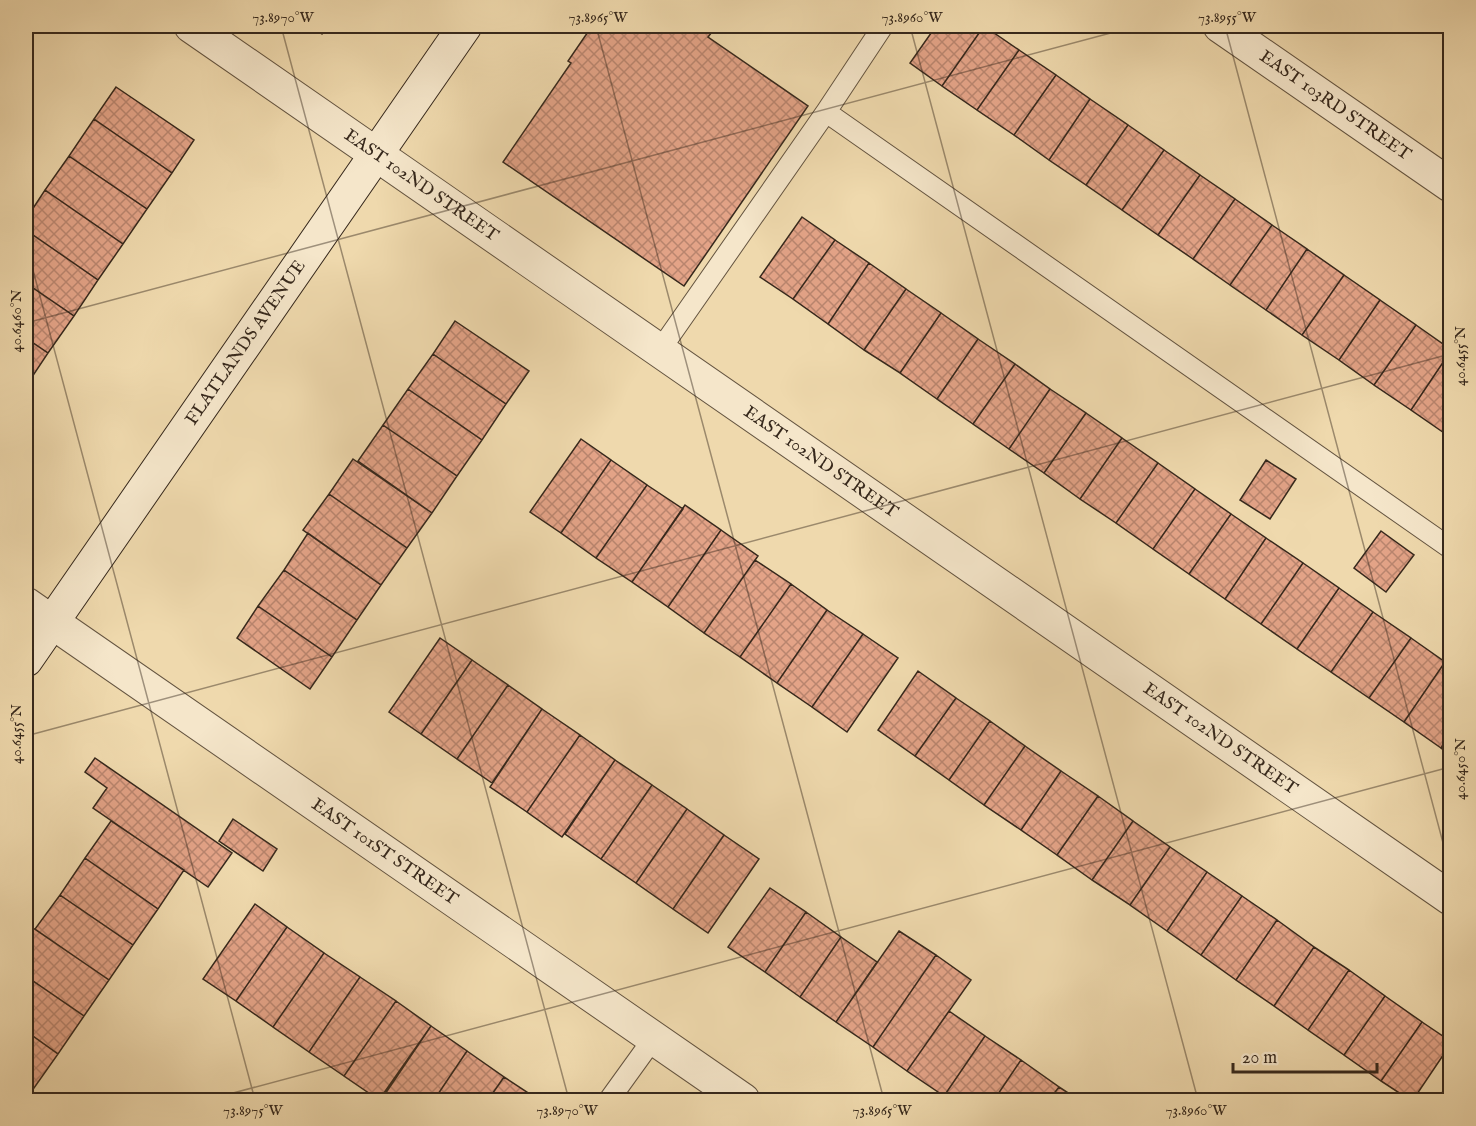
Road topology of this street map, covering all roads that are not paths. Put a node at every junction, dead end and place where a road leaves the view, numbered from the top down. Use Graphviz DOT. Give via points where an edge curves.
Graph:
graph roads {
  1 [pos="191,26"];
  2 [pos="465,26"];
  3 [pos="883,26"];
  4 [pos="1220,26"];
  5 [pos="826,111"];
  6 [pos="376,154"];
  7 [pos="1450,185"];
  8 [pos="660,350"];
  9 [pos="1450,548"];
  10 [pos="26,604"];
  11 [pos="52,622"];
  12 [pos="26,660"];
  13 [pos="1450,898"];
  14 [pos="653,1039"];
  15 [pos="609,1101"];
  16 [pos="743,1101"];
  1 -- 6 [label="street, EAST 102ND STREET"];
  2 -- 6 [label="street, FLATLANDS AVENUE"];
  3 -- 5 [label="lane"];
  4 -- 7 [label="street, EAST 103RD STREET"];
  5 -- 8 [label="lane"];
  5 -- 9 [label="lane"];
  6 -- 8 [label="street, EAST 102ND STREET"];
  6 -- 11 [label="street, FLATLANDS AVENUE"];
  8 -- 13 [label="street, EAST 102ND STREET"];
  10 -- 11 [label="street, EAST 101ST STREET"];
  11 -- 12 [label="street, FLATLANDS AVENUE"];
  11 -- 14 [label="street, EAST 101ST STREET"];
  14 -- 15 [label="lane"];
  14 -- 16 [label="street, EAST 101ST STREET"];
}
